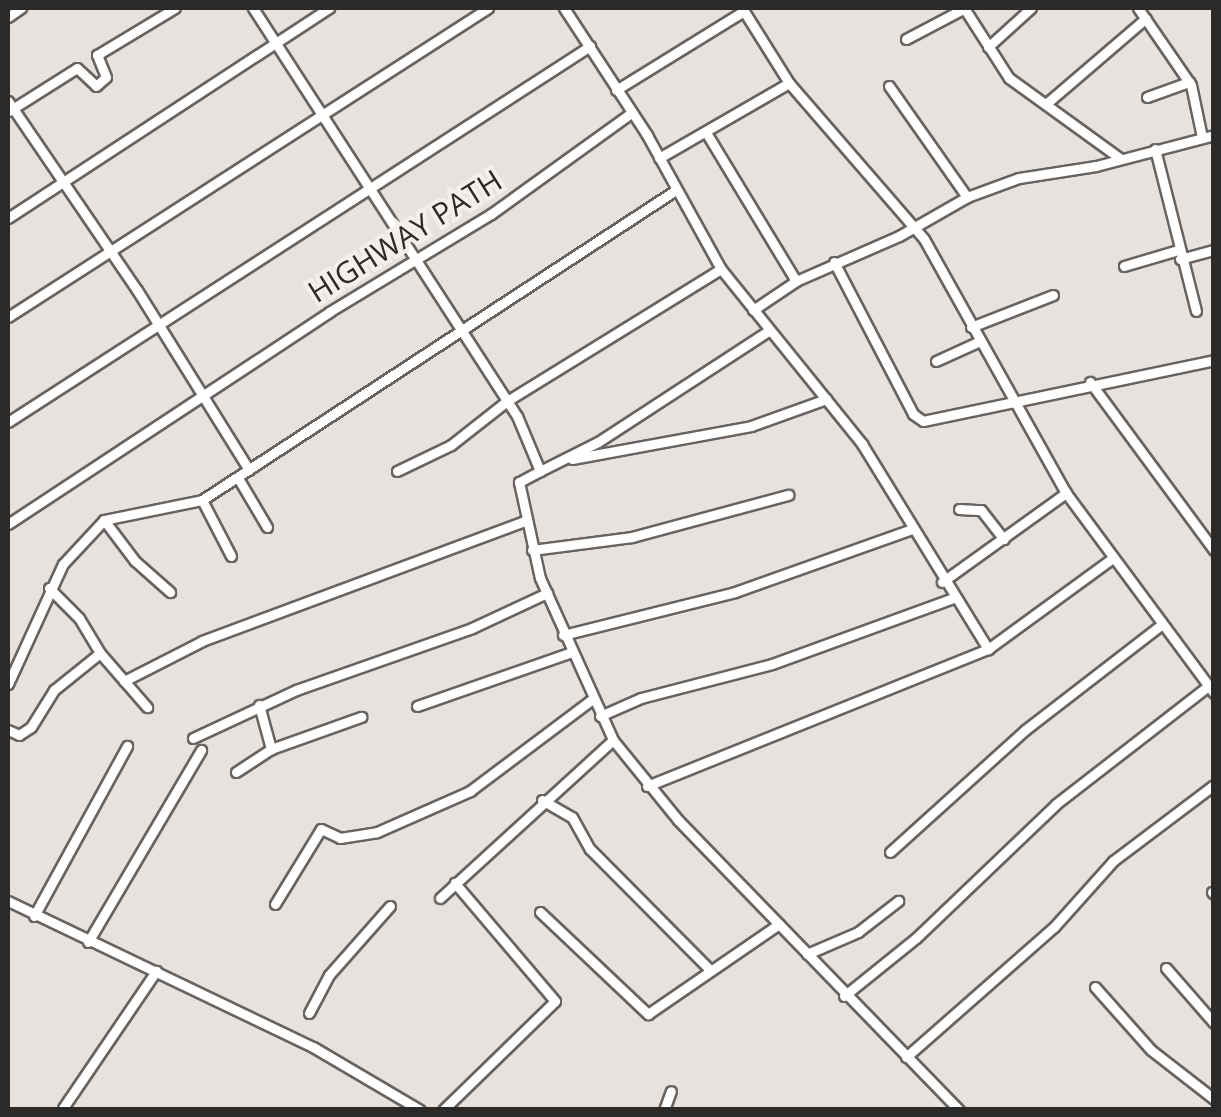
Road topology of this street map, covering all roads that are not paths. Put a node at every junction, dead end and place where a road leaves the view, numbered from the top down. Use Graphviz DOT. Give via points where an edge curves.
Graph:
graph roads {
  1 [pos="21,8"];
  2 [pos="175,8"];
  3 [pos="254,8"];
  4 [pos="330,8"];
  5 [pos="488,8"];
  6 [pos="564,8"];
  7 [pos="965,8"];
  8 [pos="1031,8"];
  9 [pos="1138,8"];
  10 [pos="743,9"];
  11 [pos="8,17"];
  12 [pos="1146,18"];
  13 [pos="906,39"];
  14 [pos="276,44"];
  15 [pos="590,46"];
  16 [pos="988,46"];
  17 [pos="97,56"];
  18 [pos="77,68"];
  19 [pos="1189,82"];
  20 [pos="790,83"];
  21 [pos="889,86"];
  22 [pos="616,90"];
  23 [pos="1147,96"];
  24 [pos="1048,103"];
  25 [pos="9,107"];
  26 [pos="631,113"];
  27 [pos="327,115"];
  28 [pos="707,134"];
  29 [pos="1214,134"];
  30 [pos="1202,137"];
  31 [pos="1155,149"];
  32 [pos="659,158"];
  33 [pos="1122,160"];
  34 [pos="58,180"];
  35 [pos="372,184"];
  36 [pos="676,190"];
  37 [pos="966,197"];
  38 [pos="8,218"];
  39 [pos="912,227"];
  40 [pos="1214,250"];
  41 [pos="110,251"];
  42 [pos="1178,255"];
  43 [pos="417,258"];
  44 [pos="834,262"];
  45 [pos="1124,266"];
  46 [pos="722,269"];
  47 [pos="796,281"];
  48 [pos="1054,295"];
  49 [pos="753,310"];
  50 [pos="1196,311"];
  51 [pos="8,317"];
  52 [pos="159,324"];
  53 [pos="970,327"];
  54 [pos="462,329"];
  55 [pos="768,330"];
  56 [pos="980,341"];
  57 [pos="1214,360"];
  58 [pos="936,361"];
  59 [pos="1090,382"];
  60 [pos="202,396"];
  61 [pos="826,399"];
  62 [pos="1012,400"];
  63 [pos="507,401"];
  64 [pos="8,422"];
  65 [pos="569,460"];
  66 [pos="249,470"];
  67 [pos="398,471"];
  68 [pos="540,471"];
  69 [pos="238,478"];
  70 [pos="1066,493"];
  71 [pos="788,495"];
  72 [pos="202,500"];
  73 [pos="960,510"];
  74 [pos="104,520"];
  75 [pos="524,521"];
  76 [pos="8,524"];
  77 [pos="267,527"];
  78 [pos="910,530"];
  79 [pos="1004,538"];
  80 [pos="532,550"];
  81 [pos="1214,550"];
  82 [pos="231,556"];
  83 [pos="1110,560"];
  84 [pos="942,582"];
  85 [pos="50,588"];
  86 [pos="170,592"];
  87 [pos="547,593"];
  88 [pos="953,598"];
  89 [pos="1162,624"];
  90 [pos="563,635"];
  91 [pos="988,649"];
  92 [pos="100,652"];
  93 [pos="570,653"];
  94 [pos="124,681"];
  95 [pos="8,684"];
  96 [pos="1211,689"];
  97 [pos="591,700"];
  98 [pos="259,706"];
  99 [pos="417,706"];
  100 [pos="148,707"];
  101 [pos="600,716"];
  102 [pos="362,717"];
  103 [pos="8,730"];
  104 [pos="193,738"];
  105 [pos="613,740"];
  106 [pos="127,746"];
  107 [pos="271,749"];
  108 [pos="200,750"];
  109 [pos="236,772"];
  110 [pos="1214,785"];
  111 [pos="647,786"];
  112 [pos="542,800"];
  113 [pos="890,852"];
  114 [pos="454,883"];
  115 [pos="440,898"];
  116 [pos="8,901"];
  117 [pos="898,901"];
  118 [pos="275,904"];
  119 [pos="390,906"];
  120 [pos="540,912"];
  121 [pos="34,916"];
  122 [pos="779,924"];
  123 [pos="88,942"];
  124 [pos="807,954"];
  125 [pos="1166,968"];
  126 [pos="710,970"];
  127 [pos="156,971"];
  128 [pos="1094,987"];
  129 [pos="844,996"];
  130 [pos="309,1013"];
  131 [pos="1214,1023"];
  132 [pos="906,1057"];
  133 [pos="671,1091"];
  134 [pos="1214,1100"];
  135 [pos="952,1107"];
  136 [pos="63,1108"];
  137 [pos="420,1110"];
  138 [pos="442,1110"];
  139 [pos="664,1110"];
  1 -- 11 [label="street"];
  2 -- 17 [label="street"];
  3 -- 14 [label="street"];
  4 -- 14 [label="street"];
  5 -- 27 [label="street"];
  6 -- 15 [label="street"];
  7 -- 13 [label="street"];
  7 -- 16 [label="street"];
  8 -- 16 [label="street"];
  9 -- 12 [label="street"];
  10 -- 20 [label="street"];
  10 -- 22 [label="street"];
  12 -- 19 [label="street"];
  12 -- 24 [label="street"];
  14 -- 27 [label="street"];
  14 -- 34 [label="street" via="112,153"];
  15 -- 22 [label="street"];
  15 -- 35 [label="street, HIGHWAY PATH"];
  16 -- 24 [label="street" via="1009,78"];
  17 -- 18 [label="street"];
  17 -- 18 [label="street" via="106,77 96,86"];
  18 -- 25 [label="street"];
  19 -- 23 [label="street"];
  19 -- 30 [label="street"];
  20 -- 28 [label="street"];
  20 -- 39 [label="street"];
  21 -- 37 [label="street"];
  22 -- 26 [label="street"];
  24 -- 33 [label="street"];
  25 -- 34 [label="street" via="46,152"];
  26 -- 32 [label="street"];
  26 -- 43 [label="street, HIGHWAY PATH" via="567,163"];
  27 -- 35 [label="street"];
  27 -- 41 [label="street"];
  28 -- 32 [label="street"];
  28 -- 47 [label="street"];
  29 -- 30 [label="street"];
  30 -- 31 [label="street"];
  31 -- 33 [label="street"];
  31 -- 42 [label="street"];
  32 -- 36 [label="street"];
  33 -- 37 [label="street" via="1019,178"];
  34 -- 38 [label="street"];
  34 -- 41 [label="street"];
  35 -- 43 [label="street"];
  35 -- 52 [label="street, HIGHWAY PATH"];
  36 -- 46 [label="street"];
  36 -- 54 [label="street"];
  37 -- 39 [label="street"];
  39 -- 44 [label="street"];
  39 -- 53 [label="street"];
  40 -- 42 [label="street"];
  41 -- 51 [label="street"];
  41 -- 52 [label="street"];
  42 -- 45 [label="street"];
  42 -- 50 [label="street"];
  43 -- 54 [label="street"];
  43 -- 60 [label="street, HIGHWAY PATH"];
  44 -- 47 [label="street"];
  44 -- 62 [label="street" via="917,420"];
  46 -- 49 [label="street"];
  46 -- 63 [label="street"];
  47 -- 49 [label="street"];
  48 -- 53 [label="street"];
  49 -- 55 [label="street"];
  52 -- 60 [label="street"];
  52 -- 64 [label="street, HIGHWAY PATH"];
  53 -- 56 [label="street"];
  54 -- 63 [label="street"];
  54 -- 66 [label="street"];
  55 -- 61 [label="street"];
  55 -- 65 [label="street"];
  56 -- 58 [label="street"];
  56 -- 62 [label="street"];
  57 -- 59 [label="street"];
  59 -- 62 [label="street"];
  59 -- 81 [label="street"];
  60 -- 66 [label="street"];
  60 -- 76 [label="street, HIGHWAY PATH"];
  61 -- 65 [label="street" via="751,426"];
  61 -- 78 [label="street" via="862,444"];
  62 -- 70 [label="street"];
  63 -- 67 [label="street" via="451,445"];
  63 -- 68 [label="street"];
  65 -- 68 [label="street"];
  66 -- 69 [label="street"];
  68 -- 75 [label="street" via="520,482"];
  69 -- 72 [label="street"];
  69 -- 77 [label="street"];
  70 -- 79 [label="street"];
  70 -- 83 [label="street"];
  71 -- 80 [label="street" via="632,537"];
  72 -- 74 [label="street"];
  72 -- 82 [label="street"];
  73 -- 79 [label="street" via="976,507"];
  74 -- 85 [label="street" via="75,547"];
  74 -- 86 [label="street"];
  75 -- 80 [label="street"];
  75 -- 94 [label="street" via="202,642"];
  78 -- 84 [label="street"];
  78 -- 90 [label="street" via="735,592"];
  79 -- 84 [label="street"];
  80 -- 87 [label="street"];
  83 -- 89 [label="street"];
  83 -- 91 [label="street"];
  84 -- 88 [label="street"];
  85 -- 92 [label="street"];
  85 -- 95 [label="street"];
  87 -- 90 [label="street"];
  87 -- 98 [label="street" via="472,628"];
  88 -- 91 [label="street"];
  88 -- 101 [label="street" via="772,664 641,698"];
  89 -- 96 [label="street"];
  89 -- 113 [label="street" via="1025,730"];
  90 -- 93 [label="street"];
  91 -- 111 [label="street"];
  92 -- 94 [label="street"];
  92 -- 103 [label="street" via="54,690 31,727 19,735"];
  93 -- 97 [label="street"];
  93 -- 99 [label="street"];
  94 -- 100 [label="street"];
  96 -- 129 [label="street" via="1056,804 916,938"];
  97 -- 101 [label="street"];
  97 -- 118 [label="street" via="470,792 377,832 340,838 322,829"];
  98 -- 104 [label="street"];
  98 -- 107 [label="street"];
  101 -- 105 [label="street"];
  102 -- 107 [label="street"];
  105 -- 111 [label="street"];
  105 -- 112 [label="street"];
  106 -- 121 [label="street"];
  107 -- 109 [label="street"];
  108 -- 123 [label="street"];
  110 -- 132 [label="street" via="1114,860 1054,927"];
  111 -- 122 [label="street"];
  112 -- 114 [label="street"];
  112 -- 126 [label="street" via="572,818 590,849"];
  114 -- 115 [label="street"];
  114 -- 138 [label="street" via="556,1001"];
  116 -- 121 [label="street"];
  117 -- 124 [label="street" via="858,932"];
  119 -- 130 [label="street" via="329,975"];
  120 -- 126 [label="street" via="648,1014"];
  121 -- 123 [label="street"];
  122 -- 124 [label="street"];
  122 -- 126 [label="street"];
  123 -- 127 [label="street"];
  124 -- 129 [label="street"];
  125 -- 131 [label="street"];
  127 -- 136 [label="street"];
  127 -- 137 [label="street" via="314,1047"];
  128 -- 134 [label="street" via="1162,1060"];
  129 -- 132 [label="street"];
  132 -- 135 [label="street"];
  133 -- 139 [label="street"];
}
